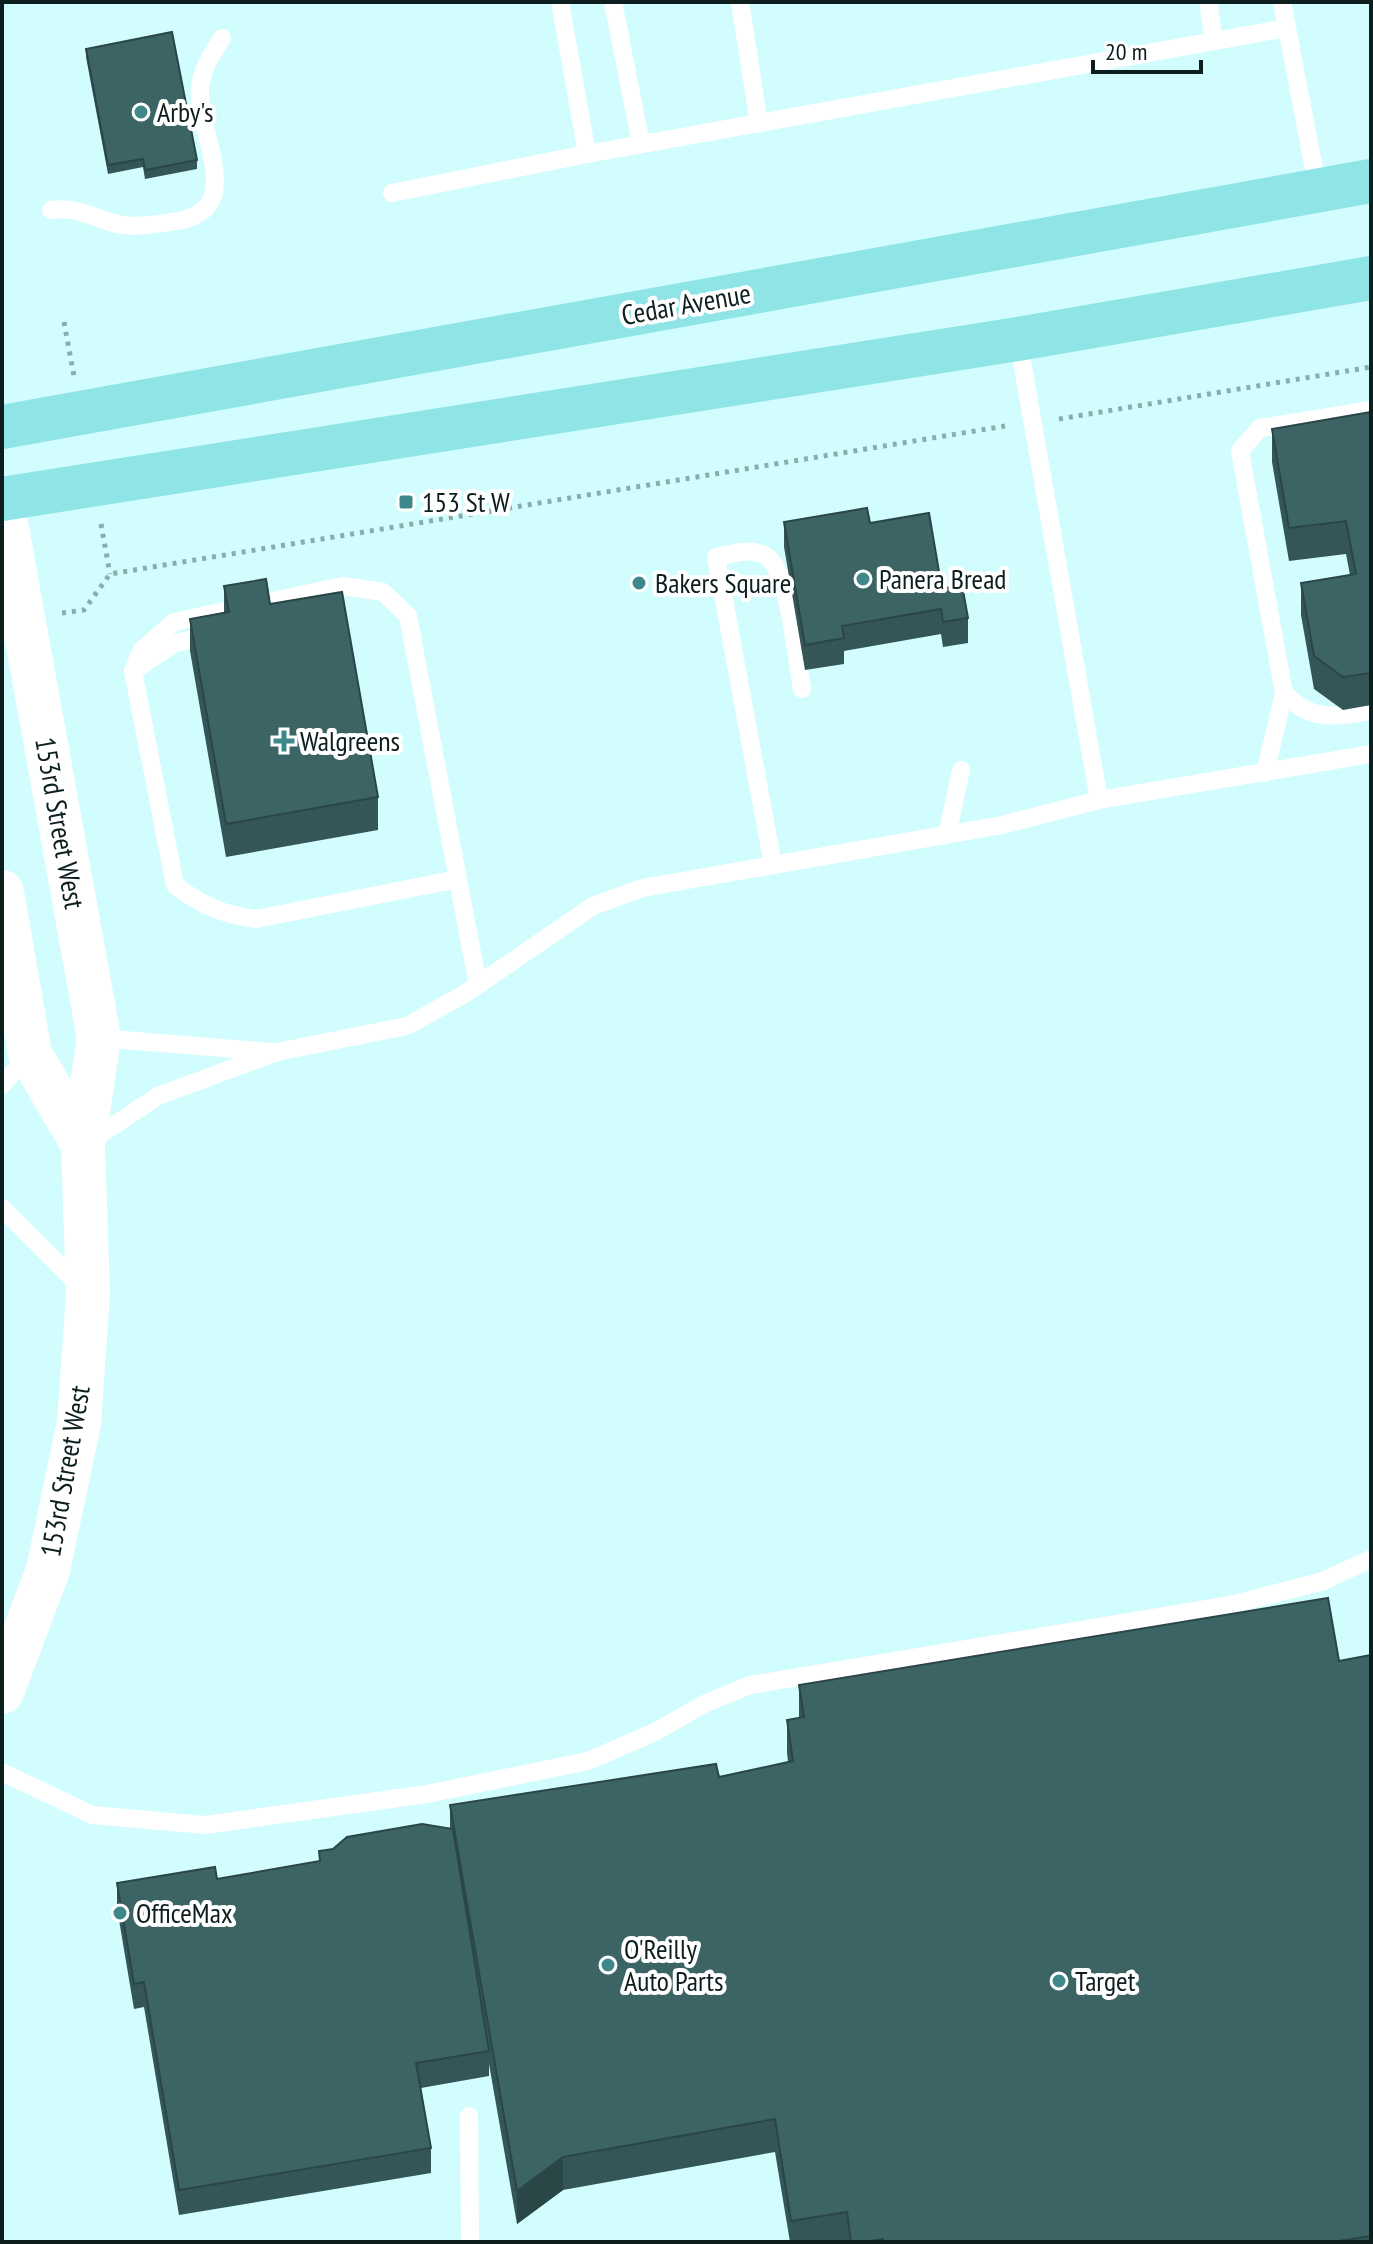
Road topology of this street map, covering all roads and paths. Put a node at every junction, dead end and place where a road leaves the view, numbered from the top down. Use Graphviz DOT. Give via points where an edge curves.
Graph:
graph roads {
  1 [pos="560,2"];
  2 [pos="613,2"];
  3 [pos="740,2"];
  4 [pos="1208,2"];
  5 [pos="1282,2"];
  6 [pos="1287,28"];
  7 [pos="222,38"];
  8 [pos="1214,41"];
  9 [pos="759,124"];
  10 [pos="641,144"];
  11 [pos="587,154"];
  12 [pos="1371,181"];
  13 [pos="1318,190"];
  14 [pos="392,193"];
  15 [pos="51,210"];
  16 [pos="1371,278"];
  17 [pos="1018,339"];
  18 [pos="1371,367"];
  19 [pos="1371,410"];
  20 [pos="1030,423"];
  21 [pos="2,427"];
  22 [pos="2,500"];
  23 [pos="314,592"];
  24 [pos="303,616"];
  25 [pos="24,619"];
  26 [pos="227,632"];
  27 [pos="133,671"];
  28 [pos="802,689"];
  29 [pos="1284,693"];
  30 [pos="1371,711"];
  31 [pos="1371,754"];
  32 [pos="961,770"];
  33 [pos="1265,773"];
  34 [pos="1099,800"];
  35 [pos="947,835"];
  36 [pos="773,865"];
  37 [pos="458,879"];
  38 [pos="2,892"];
  39 [pos="478,985"];
  40 [pos="99,1038"];
  41 [pos="277,1052"];
  42 [pos="16,1070"];
  43 [pos="83,1145"];
  44 [pos="2,1208"];
  45 [pos="88,1294"];
  46 [pos="1371,1559"];
  47 [pos="2,1692"];
  48 [pos="2,1772"];
  49 [pos="469,2116"];
  50 [pos="470,2242"];
  1 -- 11 [label="lane"];
  2 -- 10 [label="lane"];
  3 -- 9 [label="lane"];
  4 -- 8 [label="lane"];
  5 -- 6 [label="lane"];
  6 -- 8 [label="lane"];
  6 -- 13 [label="lane"];
  7 -- 15 [label="lane" via="202,71 200,91 216,190 211,206 200,216 176,222 124,225 87,211"];
  8 -- 9 [label="lane"];
  9 -- 10 [label="lane"];
  10 -- 11 [label="lane"];
  11 -- 14 [label="lane"];
  12 -- 13 [label="main road, Cedar Avenue"];
  13 -- 21 [label="main road, Cedar Avenue"];
  16 -- 17 [label="main road"];
  17 -- 20 [label="lane"];
  17 -- 22 [label="main road"];
  18 -- 20 [label="path"];
  19 -- 29 [label="lane" via="1260,428 1240,451"];
  20 -- 25 [label="path" via="110,574 84,610"];
  20 -- 34 [label="lane"];
  22 -- 25 [label="street, 153rd Street West"];
  23 -- 24 [label="lane"];
  23 -- 27 [label="lane" via="174,622 141,651"];
  23 -- 37 [label="lane" via="343,586 383,592 408,616"];
  25 -- 40 [label="street, 153rd Street West"];
  26 -- 27 [label="lane" via="173,644"];
  27 -- 37 [label="lane" via="175,885 199,904 256,919"];
  28 -- 36 [label="lane" via="781,574 767,557 750,551 716,557"];
  29 -- 30 [label="lane" via="1299,710 1332,717"];
  29 -- 33 [label="lane"];
  31 -- 33 [label="lane"];
  32 -- 35 [label="lane"];
  33 -- 34 [label="lane"];
  34 -- 35 [label="lane"];
  35 -- 36 [label="lane"];
  36 -- 39 [label="lane" via="642,888 593,906"];
  37 -- 39 [label="lane"];
  38 -- 42 [label="street, 153rd Street West"];
  39 -- 41 [label="lane" via="407,1026"];
  40 -- 41 [label="lane"];
  40 -- 43 [label="street, 153rd Street West"];
  41 -- 43 [label="lane" via="158,1096"];
  42 -- 43 [label="street, 153rd Street West"];
  43 -- 45 [label="street, 153rd Street West"];
  44 -- 45 [label="lane"];
  45 -- 47 [label="street, 153rd Street West" via="79,1423 48,1570"];
  46 -- 48 [label="lane" via="1323,1581 1231,1605 750,1685 588,1761 427,1794 205,1825 92,1815"];
  49 -- 50 [label="lane"];
}
